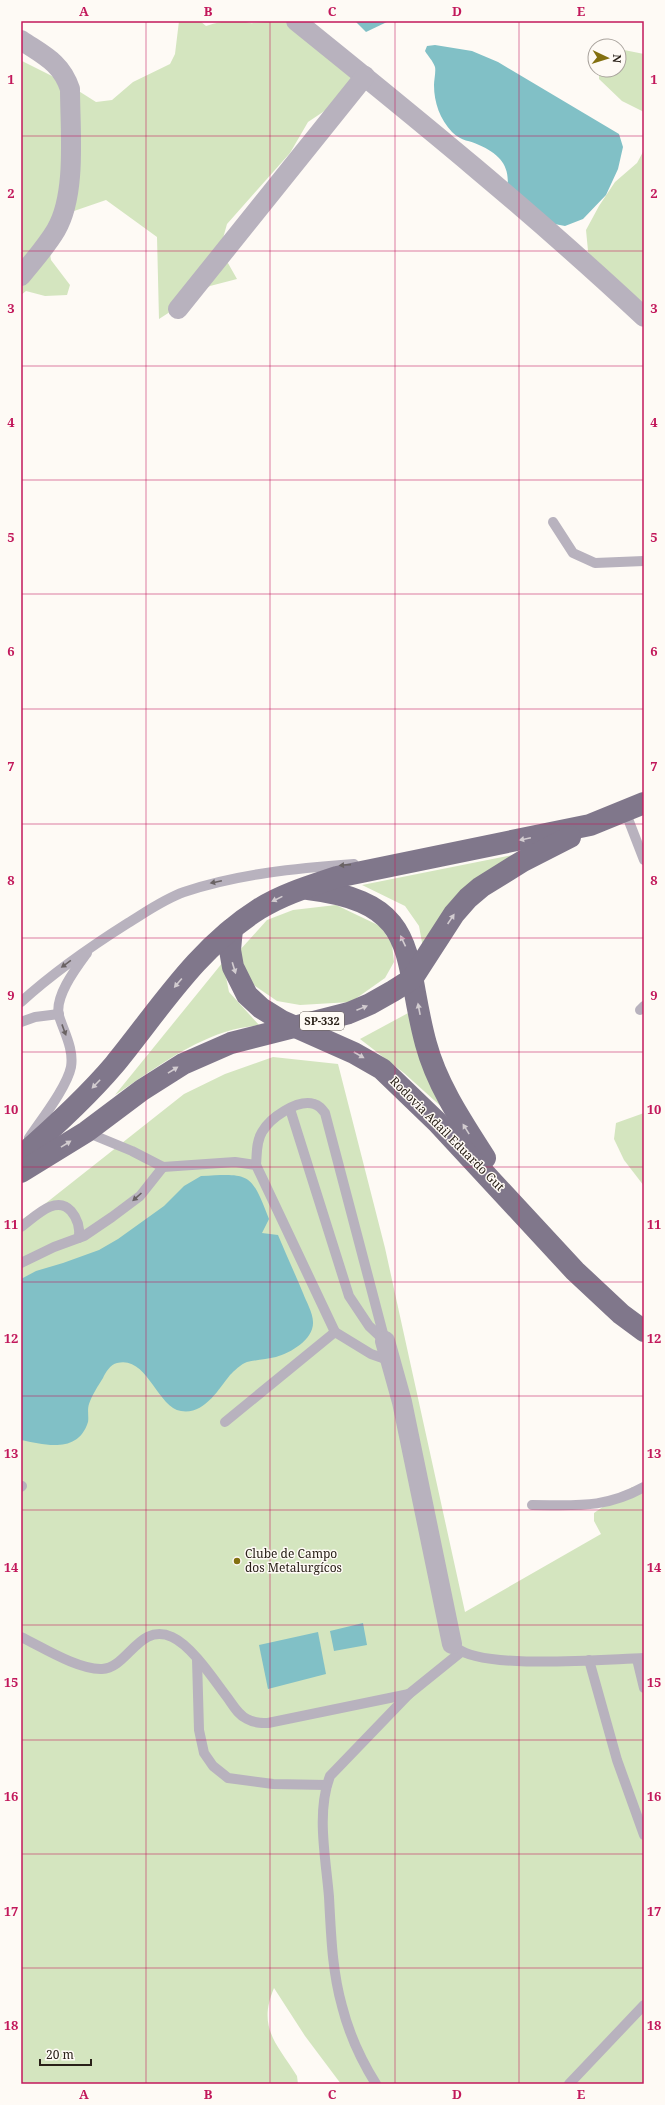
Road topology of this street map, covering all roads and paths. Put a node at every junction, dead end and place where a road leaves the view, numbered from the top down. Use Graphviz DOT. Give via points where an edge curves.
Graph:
graph roads {
  1 [pos="296,21"];
  2 [pos="21,40"];
  3 [pos="365,76"];
  4 [pos="21,276"];
  5 [pos="178,309"];
  6 [pos="644,317"];
  7 [pos="553,522"];
  8 [pos="644,561"];
  9 [pos="634,807"];
  10 [pos="590,825"];
  11 [pos="644,860"];
  12 [pos="412,862"];
  13 [pos="301,888"];
  14 [pos="232,929"];
  15 [pos="93,945"];
  16 [pos="412,978"];
  17 [pos="21,1002"];
  18 [pos="58,1014"];
  19 [pos="21,1022"];
  20 [pos="298,1027"];
  21 [pos="290,1109"];
  22 [pos="86,1132"];
  23 [pos="21,1151"];
  24 [pos="21,1156"];
  25 [pos="44,1158"];
  26 [pos="256,1165"];
  27 [pos="163,1167"];
  28 [pos="21,1172"];
  29 [pos="21,1184"];
  30 [pos="509,1198"];
  31 [pos="21,1227"];
  32 [pos="79,1238"];
  33 [pos="21,1263"];
  34 [pos="644,1331"];
  35 [pos="335,1332"];
  36 [pos="385,1341"];
  37 [pos="391,1361"];
  38 [pos="225,1422"];
  39 [pos="644,1487"];
  40 [pos="532,1505"];
  41 [pos="21,1636"];
  42 [pos="457,1648"];
  43 [pos="641,1658"];
  44 [pos="197,1659"];
  45 [pos="589,1660"];
  46 [pos="644,1688"];
  47 [pos="408,1694"];
  48 [pos="327,1785"];
  49 [pos="644,1835"];
  50 [pos="644,2005"];
  51 [pos="376,2084"];
  52 [pos="569,2084"];
  1 -- 3 [label="street"];
  2 -- 4 [label="street" via="56,63 66,76 70,89 70,179 67,204 57,229"];
  3 -- 5 [label="street"];
  3 -- 6 [label="street" via="574,252"];
  7 -- 8 [label="lane" via="573,554 595,563"];
  9 -- 10 [label="main road, SP-332"];
  9 -- 11 [label="lane"];
  10 -- 12 [label="main road, SP-332, one-way"];
  16 -- 10 [label="main road, SP-332, one-way" via="454,914 468,898 523,861"];
  12 -- 13 [label="main road, SP-332" via="337,877"];
  12 -- 15 [label="lane, one-way" via="319,866 214,882 182,892 157,905"];
  13 -- 14 [label="main road, SP-332, one-way" via="258,909"];
  16 -- 13 [label="main road, Rodovia Adail Eduardo Gut, one-way" via="408,953 403,941 386,917 353,899 331,892"];
  14 -- 20 [label="main road, Rodovia Adail Eduardo Gut, one-way" via="230,950 233,967 247,995 272,1015"];
  14 -- 24 [label="main road, SP-332, one-way" via="189,970 113,1066 53,1128"];
  15 -- 17 [label="lane, one-way" via="45,980"];
  15 -- 18 [label="lane" via="66,983"];
  20 -- 16 [label="main road, SP-332, one-way" via="349,1013 370,1004"];
  30 -- 16 [label="main road, Rodovia Adail Eduardo Gut, one-way" via="438,1079 426,1044"];
  18 -- 19 [label="lane"];
  18 -- 23 [label="lane, one-way" via="68,1039 71,1066 65,1081"];
  22 -- 20 [label="main road, SP-332, one-way" via="142,1090 183,1064 231,1043"];
  20 -- 30 [label="main road, Rodovia Adail Eduardo Gut, one-way" via="382,1069 409,1093"];
  21 -- 26 [label="lane" via="269,1123 262,1132"];
  21 -- 36 [label="lane" via="349,1296 369,1326"];
  21 -- 36 [label="lane" via="304,1103 314,1104 325,1114"];
  25 -- 22 [label="main road, SP-332, one-way"];
  22 -- 27 [label="lane"];
  25 -- 28 [label="main road, SP-332"];
  25 -- 29 [label="lane"];
  26 -- 27 [label="lane" via="234,1162"];
  26 -- 35 [label="lane"];
  27 -- 32 [label="lane, one-way" via="140,1196"];
  30 -- 34 [label="main road, Rodovia Adail Eduardo Gut" via="575,1271 621,1314"];
  31 -- 32 [label="lane" via="58,1204 66,1206 74,1215 78,1223"];
  32 -- 33 [label="lane"];
  35 -- 37 [label="lane" via="371,1354"];
  35 -- 38 [label="lane"];
  36 -- 37 [label="street"];
  37 -- 42 [label="street"];
  39 -- 40 [label="lane" via="596,1505"];
  41 -- 44 [label="lane" via="53,1653 95,1669 113,1666 144,1638 152,1635 171,1636"];
  42 -- 45 [label="lane" via="476,1657 515,1662"];
  42 -- 47 [label="lane"];
  43 -- 45 [label="lane"];
  43 -- 46 [label="lane"];
  44 -- 47 [label="lane" via="238,1712 252,1721 268,1723"];
  44 -- 48 [label="lane" via="199,1730 204,1753 213,1766 228,1778 273,1784"];
  45 -- 49 [label="lane" via="617,1760"];
  47 -- 48 [label="lane" via="330,1776"];
  48 -- 51 [label="lane" via="324,1826 334,1962 341,2005 353,2042"];
  50 -- 52 [label="lane"];
}
